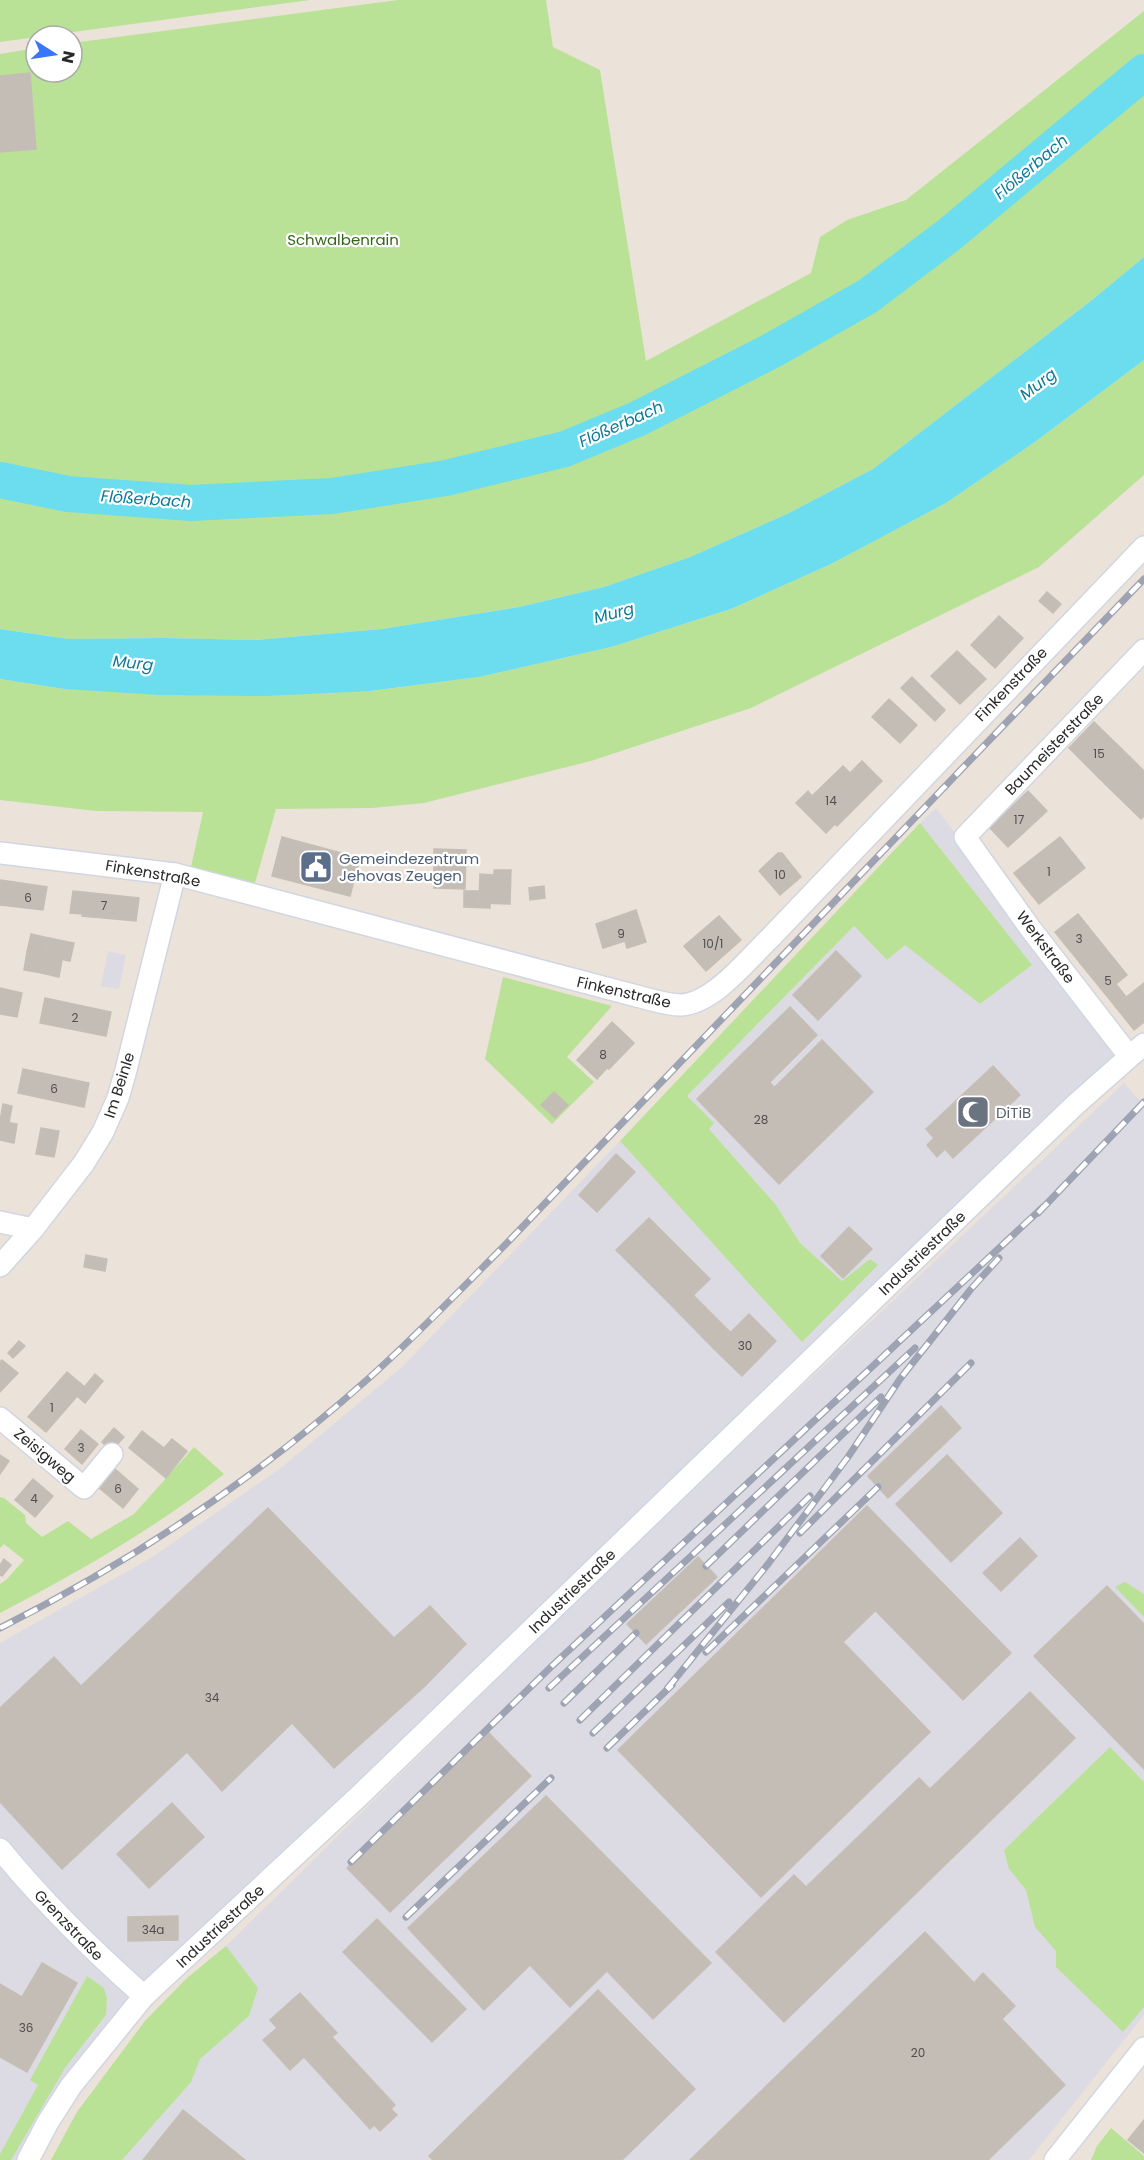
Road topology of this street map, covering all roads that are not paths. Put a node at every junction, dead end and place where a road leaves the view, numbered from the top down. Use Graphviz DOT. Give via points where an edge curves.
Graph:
graph roads {
  1 [pos="1144,546"];
  2 [pos="1144,650"];
  3 [pos="965,837"];
  4 [pos="0,853"];
  5 [pos="175,874"];
  6 [pos="1138,1054"];
  7 [pos="0,1222"];
  8 [pos="33,1229"];
  9 [pos="0,1266"];
  10 [pos="0,1418"];
  11 [pos="112,1454"];
  12 [pos="0,1849"];
  13 [pos="144,1996"];
  14 [pos="1144,2048"];
  15 [pos="28,2160"];
  16 [pos="1056,2160"];
  1 -- 5 [label="street, Finkenstraße" via="771,938 720,987 694,1002 681,1005 648,999"];
  2 -- 3 [label="street, Baumeisterstraße"];
  3 -- 6 [label="street, Werkstraße" via="1030,928"];
  4 -- 5 [label="street, Finkenstraße"];
  5 -- 8 [label="street, Im Beinle" via="118,1098 104,1132 84,1163"];
  6 -- 13 [label="street, Industriestraße" via="1067,1113 358,1797"];
  7 -- 8 [label="street"];
  8 -- 9 [label="street, Im Beinle"];
  10 -- 11 [label="street, Zeisigweg" via="84,1488"];
  12 -- 13 [label="street, Grenzstraße" via="50,1908"];
  13 -- 15 [label="street, Industriestraße" via="71,2086"];
  14 -- 16 [label="street"];
}
